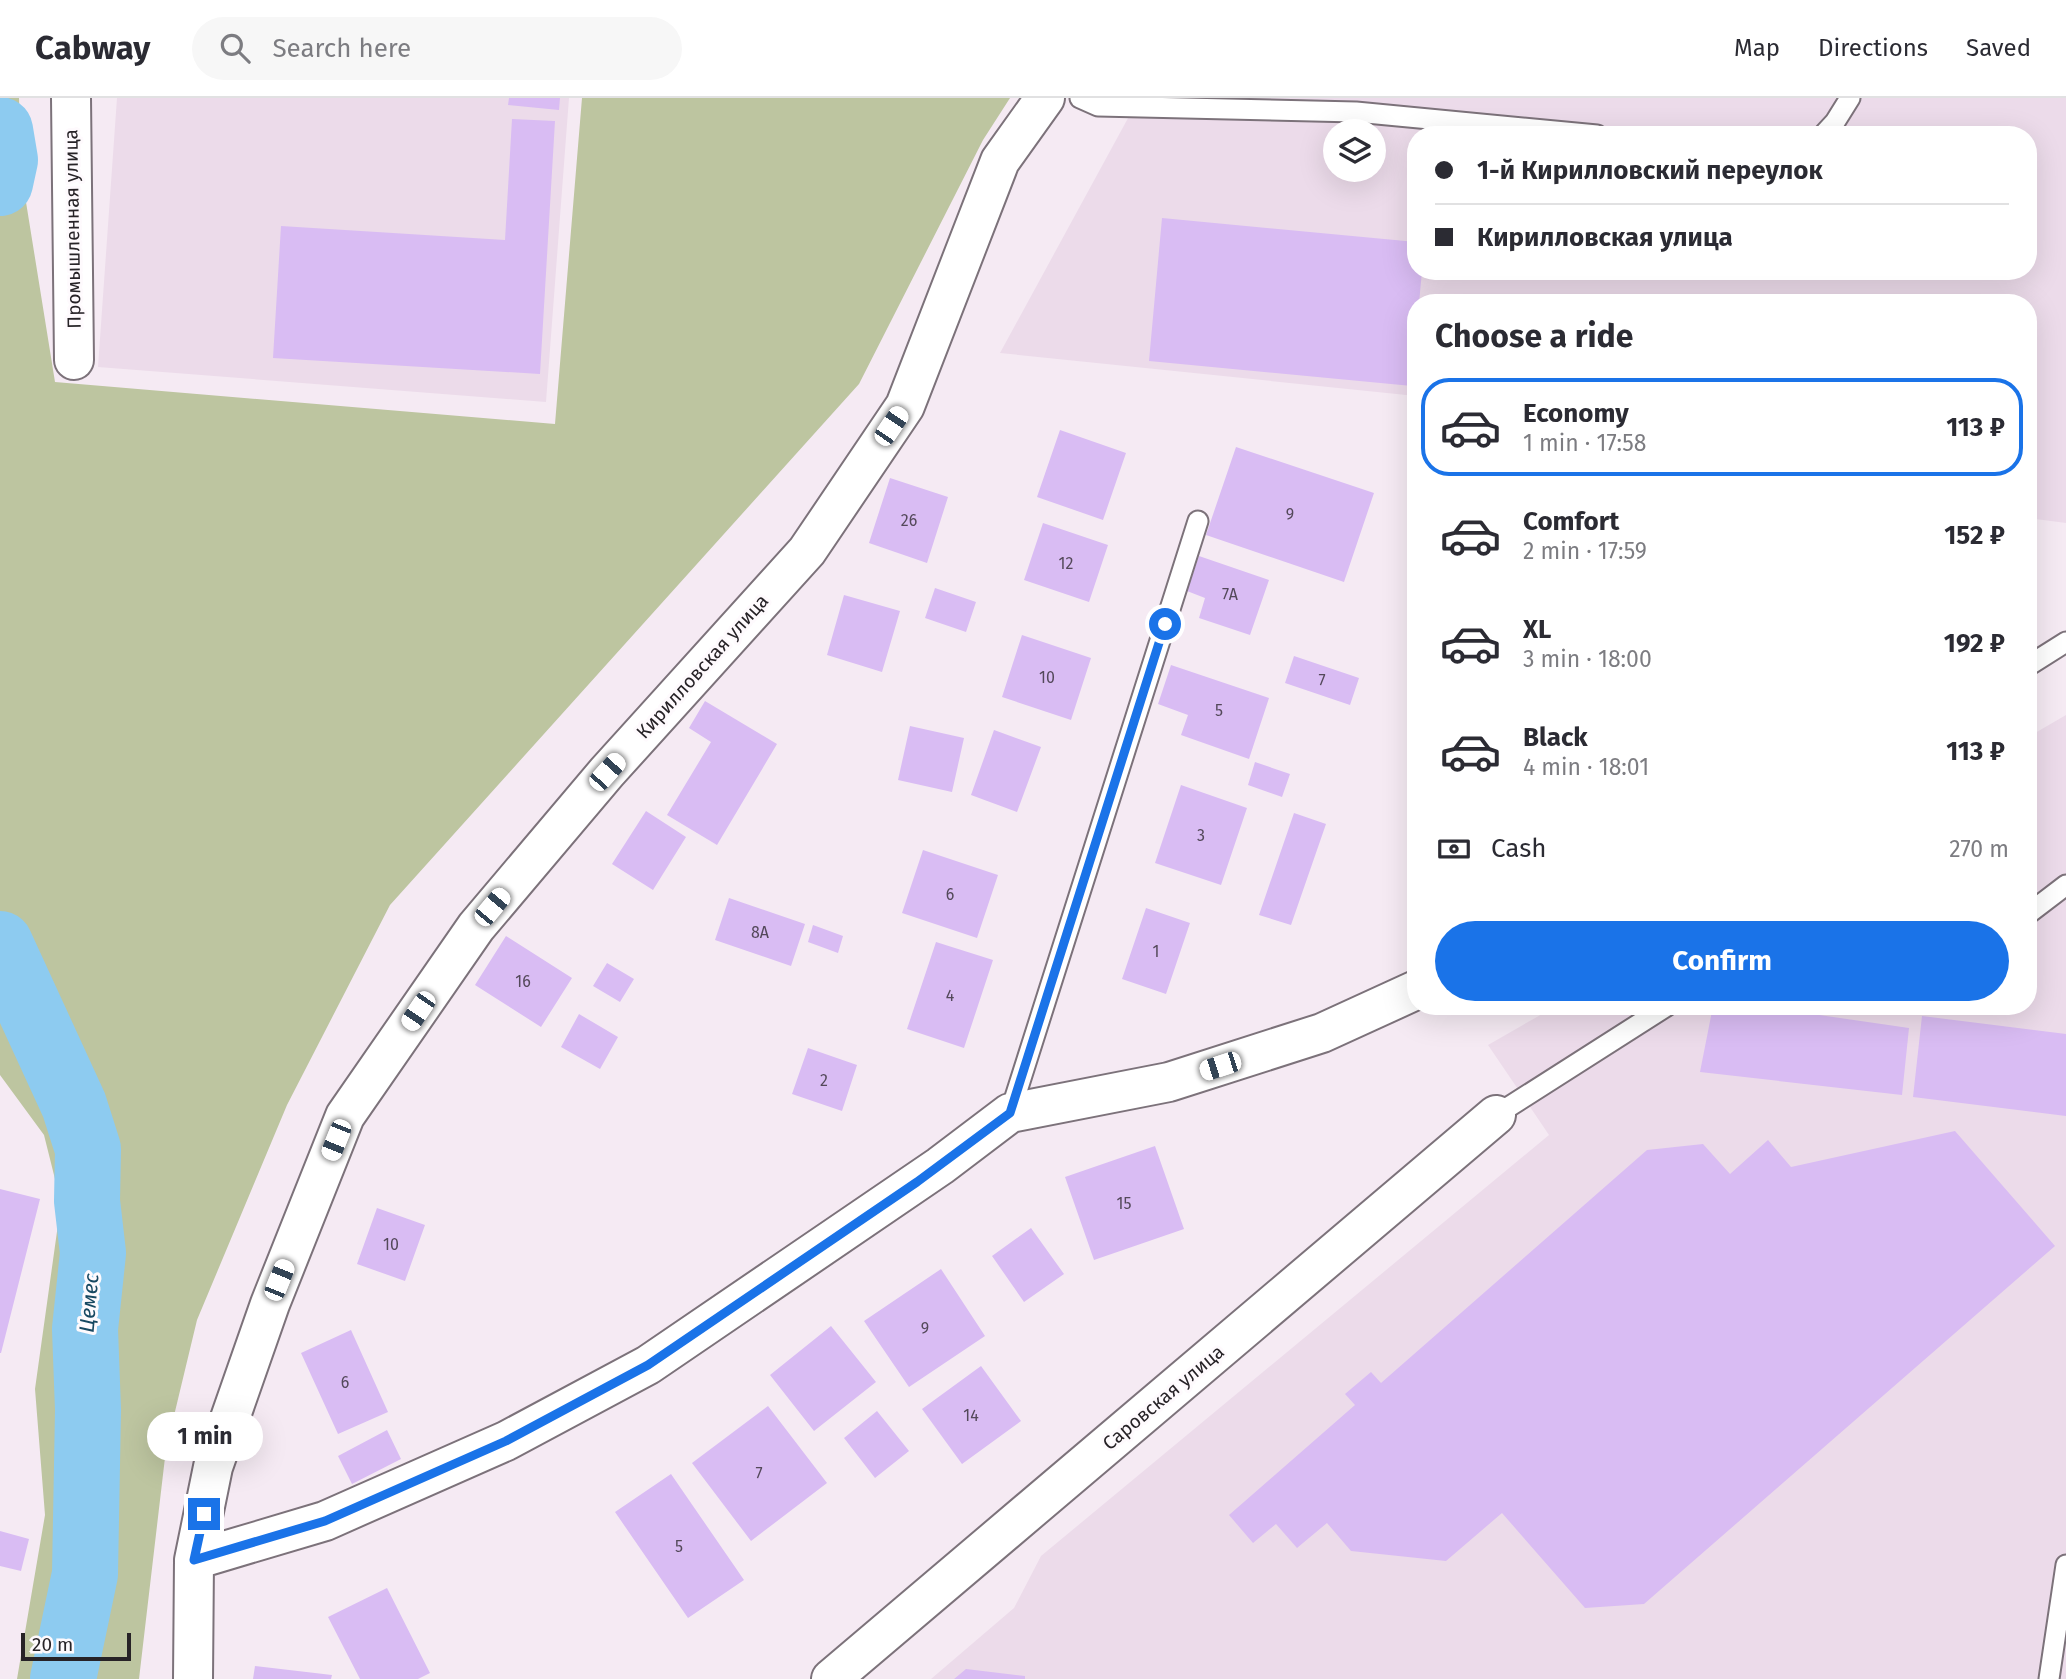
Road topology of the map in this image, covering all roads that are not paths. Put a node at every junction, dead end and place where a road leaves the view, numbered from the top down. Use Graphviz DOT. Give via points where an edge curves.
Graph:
graph roads {
  1 [pos="71,98"];
  2 [pos="1045,98"];
  3 [pos="1080,98"];
  4 [pos="1850,98"];
  5 [pos="1503,126"];
  6 [pos="1831,126"];
  7 [pos="74,360"];
  8 [pos="1198,521"];
  9 [pos="2066,642"];
  10 [pos="2037,660"];
  11 [pos="2066,885"];
  12 [pos="2037,907"];
  13 [pos="1407,994"];
  14 [pos="1653,1015"];
  15 [pos="1010,1113"];
  16 [pos="1496,1115"];
  17 [pos="194,1560"];
  18 [pos="2066,1565"];
  19 [pos="193,1679"];
  20 [pos="831,1679"];
  21 [pos="2049,1679"];
  1 -- 7 [label="street, Промышленная улица"];
  2 -- 17 [label="street, Кирилловская улица" via="1000,162 905,406 807,551 607,772 476,927 345,1116 270,1304 213,1467"];
  3 -- 5 [label="lane" via="1098,106 1356,112"];
  4 -- 6 [label="lane"];
  8 -- 15 [label="lane"];
  9 -- 10 [label="lane"];
  11 -- 12 [label="lane"];
  13 -- 15 [label="street" via="1322,1033 1169,1082"];
  14 -- 16 [label="lane"];
  15 -- 17 [label="street" via="648,1365 506,1441 325,1521"];
  16 -- 20 [label="street, Саровская улица"];
  17 -- 19 [label="street, Кирилловская улица"];
  18 -- 21 [label="lane"];
}
